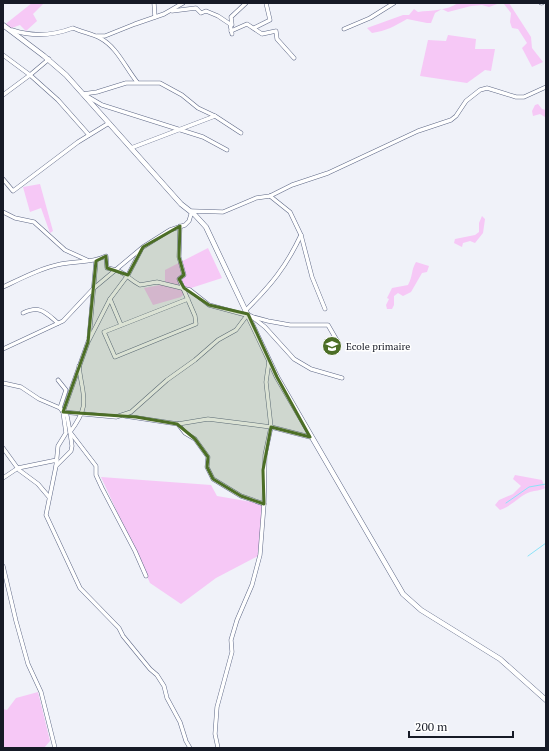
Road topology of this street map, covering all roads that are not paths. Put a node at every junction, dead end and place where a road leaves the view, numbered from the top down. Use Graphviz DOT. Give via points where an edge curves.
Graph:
graph roads {
  1 [pos="154,3"];
  2 [pos="183,3"];
  3 [pos="246,3"];
  4 [pos="266,3"];
  5 [pos="394,3"];
  6 [pos="171,11"];
  7 [pos="155,17"];
  8 [pos="3,25"];
  9 [pos="231,25"];
  10 [pos="243,26"];
  11 [pos="254,28"];
  12 [pos="344,29"];
  13 [pos="8,30"];
  14 [pos="90,35"];
  15 [pos="3,55"];
  16 [pos="294,58"];
  17 [pos="49,59"];
  18 [pos="30,75"];
  19 [pos="137,82"];
  20 [pos="546,86"];
  21 [pos="3,89"];
  22 [pos="7,92"];
  23 [pos="83,94"];
  24 [pos="3,95"];
  25 [pos="215,116"];
  26 [pos="109,123"];
  27 [pos="181,130"];
  28 [pos="241,133"];
  29 [pos="89,135"];
  30 [pos="131,148"];
  31 [pos="227,150"];
  32 [pos="3,179"];
  33 [pos="270,196"];
  34 [pos="3,212"];
  35 [pos="192,212"];
  36 [pos="180,226"];
  37 [pos="301,235"];
  38 [pos="143,247"];
  39 [pos="88,261"];
  40 [pos="96,261"];
  41 [pos="118,270"];
  42 [pos="128,275"];
  43 [pos="3,287"];
  44 [pos="94,288"];
  45 [pos="184,288"];
  46 [pos="188,299"];
  47 [pos="110,300"];
  48 [pos="325,309"];
  49 [pos="247,312"];
  50 [pos="23,313"];
  51 [pos="58,323"];
  52 [pos="121,325"];
  53 [pos="88,342"];
  54 [pos="339,344"];
  55 [pos="3,349"];
  56 [pos="269,361"];
  57 [pos="79,366"];
  58 [pos="342,378"];
  59 [pos="58,380"];
  60 [pos="3,383"];
  61 [pos="61,410"];
  62 [pos="82,413"];
  63 [pos="124,416"];
  64 [pos="178,424"];
  65 [pos="271,427"];
  66 [pos="70,432"];
  67 [pos="310,436"];
  68 [pos="3,448"];
  69 [pos="56,460"];
  70 [pos="56,466"];
  71 [pos="18,468"];
  72 [pos="3,478"];
  73 [pos="49,497"];
  74 [pos="264,504"];
  75 [pos="3,566"];
  76 [pos="146,576"];
  77 [pos="546,700"];
  78 [pos="55,748"];
  79 [pos="190,748"];
  80 [pos="218,748"];
  1 -- 7 [label="street"];
  2 -- 6 [label="street"];
  3 -- 9 [label="street" via="231,17"];
  4 -- 11 [label="street" via="270,20"];
  5 -- 12 [label="street" via="370,18"];
  6 -- 7 [label="street"];
  6 -- 9 [label="street" via="196,8 201,13 206,11 218,16"];
  7 -- 14 [label="street" via="105,36"];
  8 -- 13 [label="street"];
  9 -- 10 [label="street"];
  9 -- 10 [label="street" via="231,32"];
  10 -- 11 [label="street" via="247,24"];
  11 -- 16 [label="street" via="262,34 276,31 277,39"];
  13 -- 14 [label="street" via="45,35 73,28"];
  13 -- 17 [label="street"];
  14 -- 19 [label="street" via="114,48"];
  15 -- 18 [label="street"];
  17 -- 18 [label="street"];
  17 -- 23 [label="street"];
  18 -- 22 [label="street"];
  18 -- 29 [label="street" via="58,100"];
  19 -- 23 [label="street"];
  19 -- 25 [label="street" via="160,82 198,108"];
  20 -- 33 [label="street" via="524,97 488,88 480,90 466,101 451,120 418,131 328,173 292,185"];
  21 -- 22 [label="street"];
  22 -- 24 [label="street"];
  23 -- 26 [label="street"];
  23 -- 27 [label="street" via="102,105"];
  25 -- 27 [label="street"];
  25 -- 28 [label="street"];
  26 -- 29 [label="street"];
  26 -- 30 [label="street"];
  27 -- 30 [label="street"];
  27 -- 31 [label="street" via="203,137"];
  29 -- 32 [label="street" via="13,190"];
  30 -- 35 [label="street" via="181,204"];
  33 -- 35 [label="street" via="256,198 223,212"];
  33 -- 37 [label="street" via="290,212"];
  34 -- 39 [label="street" via="15,218 34,222 65,250"];
  35 -- 36 [label="street" via="189,221"];
  35 -- 49 [label="street" via="212,238"];
  36 -- 38 [label="street"];
  36 -- 45 [label="street" via="179,257 184,275 179,279"];
  37 -- 48 [label="street" via="312,277"];
  37 -- 49 [label="street" via="291,257 271,286"];
  38 -- 41 [label="street"];
  38 -- 42 [label="street"];
  39 -- 40 [label="street"];
  39 -- 43 [label="street" via="43,269"];
  40 -- 41 [label="street" via="106,256 107,268"];
  40 -- 44 [label="street"];
  41 -- 42 [label="street"];
  41 -- 44 [label="street"];
  42 -- 45 [label="street" via="140,285 157,282"];
  42 -- 47 [label="street"];
  44 -- 51 [label="street" via="63,321"];
  44 -- 53 [label="street"];
  45 -- 46 [label="street"];
  45 -- 49 [label="street" via="209,304 238,313"];
  46 -- 52 [label="street"];
  46 -- 52 [label="street" via="196,324 115,357 104,332"];
  47 -- 52 [label="street"];
  47 -- 53 [label="street"];
  49 -- 54 [label="street" via="268,321 290,325 328,324"];
  49 -- 56 [label="street"];
  49 -- 58 [label="street" via="294,359 311,369"];
  49 -- 63 [label="street" via="236,330 218,340"];
  50 -- 51 [label="street" via="33,309 42,310"];
  51 -- 55 [label="street"];
  53 -- 57 [label="street"];
  56 -- 65 [label="street" via="266,382"];
  56 -- 67 [label="street"];
  57 -- 61 [label="street"];
  57 -- 62 [label="street" via="85,400"];
  59 -- 61 [label="street" via="66,390"];
  60 -- 61 [label="street" via="21,387"];
  61 -- 62 [label="street"];
  61 -- 66 [label="street" via="67,416"];
  61 -- 69 [label="street" via="66,433 58,446"];
  62 -- 63 [label="street"];
  62 -- 66 [label="street"];
  63 -- 64 [label="street"];
  64 -- 65 [label="street" via="208,419"];
  64 -- 74 [label="street" via="185,433 196,439 208,457 207,467 213,479 241,496"];
  65 -- 67 [label="street"];
  65 -- 74 [label="street" via="263,470"];
  66 -- 70 [label="street" via="71,452"];
  66 -- 76 [label="street" via="96,466 96,474 102,488"];
  67 -- 77 [label="street" via="404,595 421,610 500,659"];
  68 -- 71 [label="street"];
  69 -- 70 [label="street"];
  69 -- 71 [label="street"];
  70 -- 73 [label="street"];
  71 -- 72 [label="street"];
  71 -- 73 [label="street"];
  73 -- 79 [label="street" via="46,515 80,588 119,628 157,676"];
  74 -- 80 [label="street" via="257,568 231,640 232,652 217,707"];
  75 -- 78 [label="street" via="28,664 41,692"];
}
